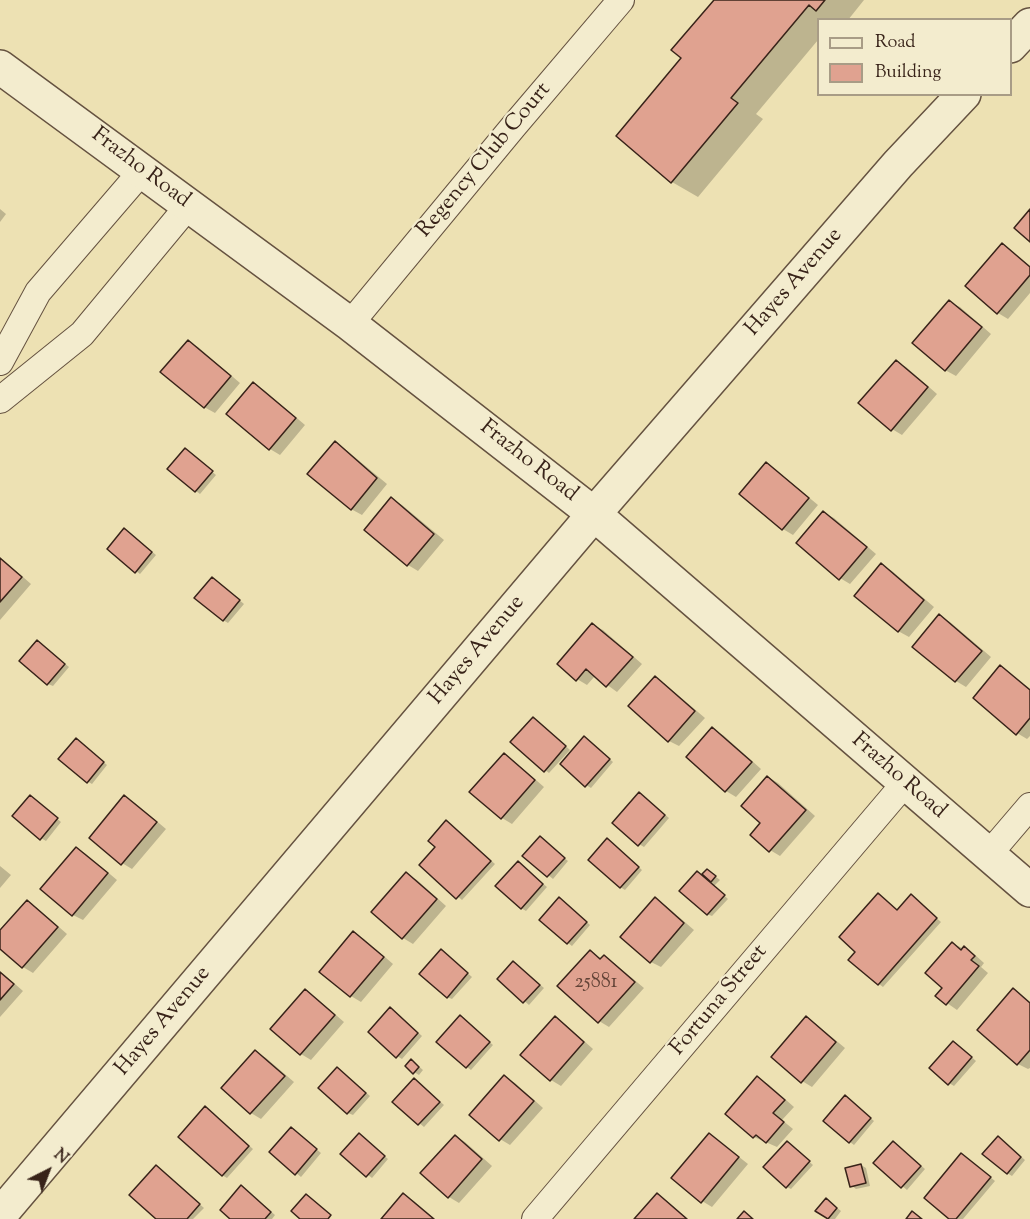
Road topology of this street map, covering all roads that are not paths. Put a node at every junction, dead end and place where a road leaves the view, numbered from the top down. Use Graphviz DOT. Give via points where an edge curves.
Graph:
graph roads {
  1 [pos="621,0"];
  2 [pos="1030,25"];
  3 [pos="1012,45"];
  4 [pos="0,67"];
  5 [pos="962,96"];
  6 [pos="142,171"];
  7 [pos="189,206"];
  8 [pos="350,324"];
  9 [pos="0,362"];
  10 [pos="0,400"];
  11 [pos="594,514"];
  12 [pos="905,783"];
  13 [pos="1030,806"];
  14 [pos="989,854"];
  15 [pos="1030,890"];
  16 [pos="0,1215"];
  17 [pos="534,1219"];
  1 -- 8 [label="street, Regency Club Court"];
  2 -- 3 [label="street"];
  4 -- 6 [label="street, Frazho Road"];
  5 -- 11 [label="street, Hayes Avenue" via="898,164"];
  6 -- 7 [label="street, Frazho Road"];
  6 -- 9 [label="street" via="38,292"];
  7 -- 8 [label="street, Frazho Road"];
  7 -- 10 [label="street" via="82,334"];
  8 -- 11 [label="street, Frazho Road"];
  11 -- 12 [label="street, Frazho Road"];
  11 -- 16 [label="street, Hayes Avenue"];
  12 -- 14 [label="street, Frazho Road"];
  12 -- 17 [label="street, Fortuna Street"];
  13 -- 14 [label="street"];
  14 -- 15 [label="street, Frazho Road"];
}
